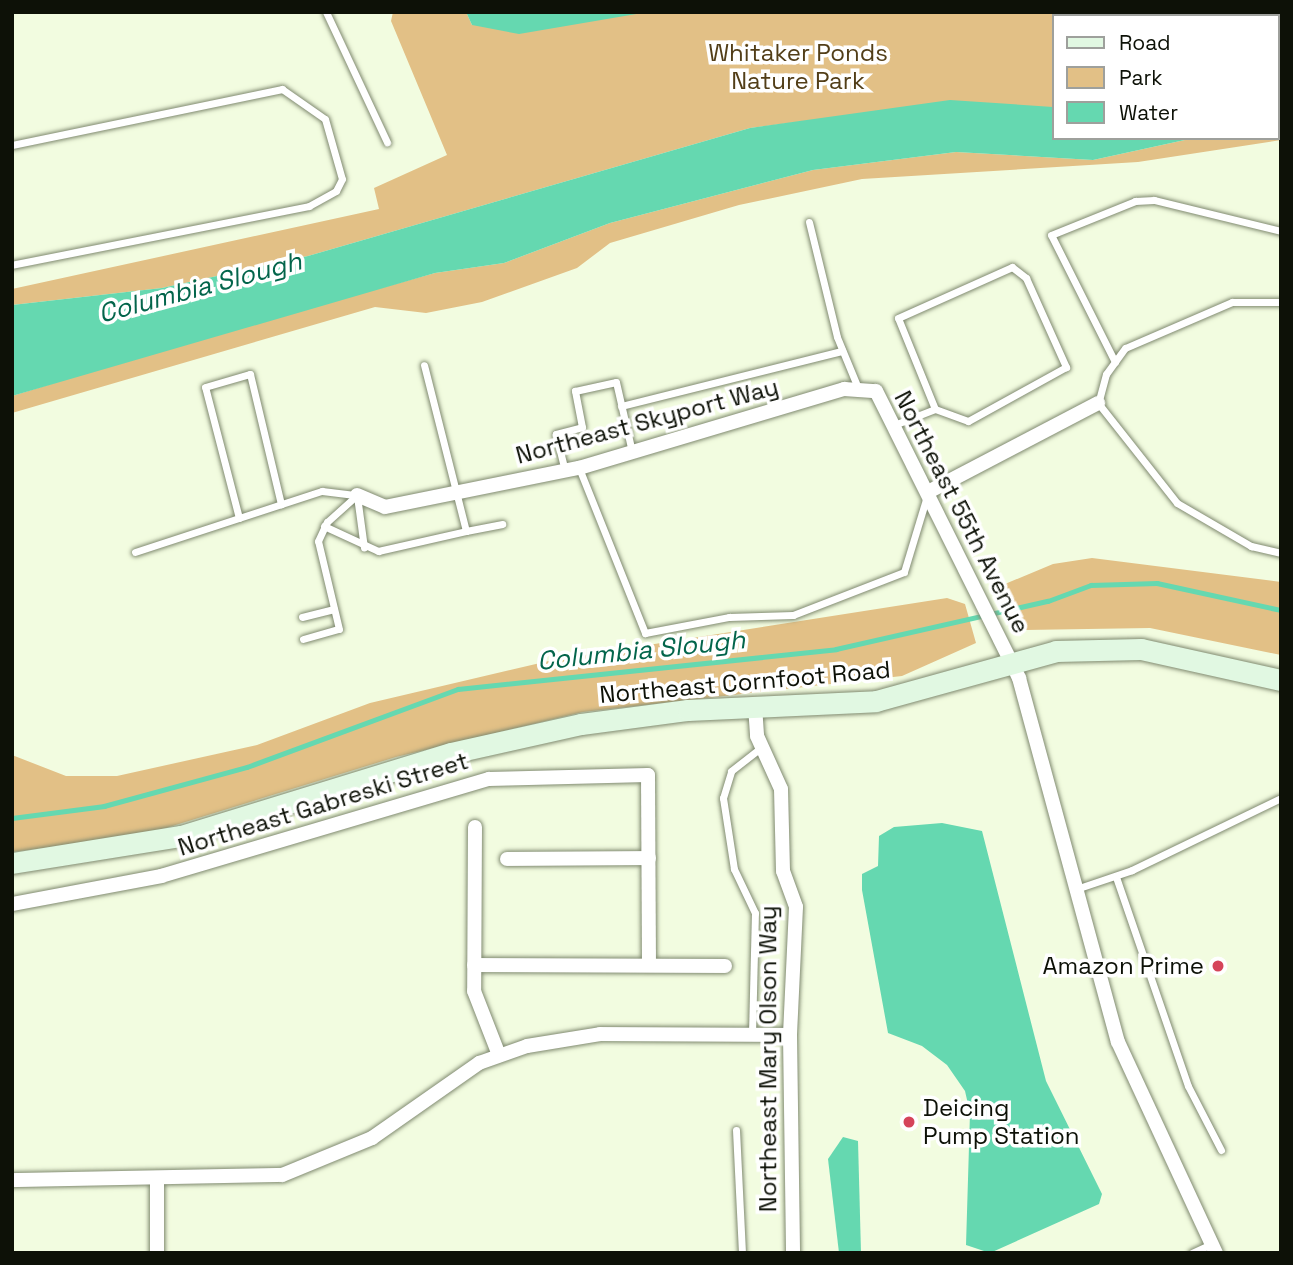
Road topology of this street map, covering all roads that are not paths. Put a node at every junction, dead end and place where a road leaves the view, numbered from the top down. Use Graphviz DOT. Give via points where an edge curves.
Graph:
graph roads {
  1 [pos="326,12"];
  2 [pos="387,142"];
  3 [pos="12,145"];
  4 [pos="809,222"];
  5 [pos="1281,231"];
  6 [pos="12,265"];
  7 [pos="1281,302"];
  8 [pos="842,351"];
  9 [pos="1115,362"];
  10 [pos="424,365"];
  11 [pos="863,388"];
  12 [pos="1098,403"];
  13 [pos="621,406"];
  14 [pos="935,409"];
  15 [pos="894,425"];
  16 [pos="632,452"];
  17 [pos="572,469"];
  18 [pos="928,492"];
  19 [pos="457,493"];
  20 [pos="357,495"];
  21 [pos="281,504"];
  22 [pos="239,518"];
  23 [pos="502,524"];
  24 [pos="324,526"];
  25 [pos="466,531"];
  26 [pos="364,548"];
  27 [pos="135,552"];
  28 [pos="1281,553"];
  29 [pos="334,609"];
  30 [pos="302,617"];
  31 [pos="303,639"];
  32 [pos="1011,661"];
  33 [pos="1281,680"];
  34 [pos="755,706"];
  35 [pos="765,745"];
  36 [pos="1281,798"];
  37 [pos="475,827"];
  38 [pos="649,858"];
  39 [pos="507,859"];
  40 [pos="12,863"];
  41 [pos="1116,877"];
  42 [pos="1076,889"];
  43 [pos="12,904"];
  44 [pos="474,965"];
  45 [pos="649,965"];
  46 [pos="725,966"];
  47 [pos="752,1035"];
  48 [pos="790,1035"];
  49 [pos="499,1055"];
  50 [pos="736,1130"];
  51 [pos="1221,1150"];
  52 [pos="12,1180"];
  53 [pos="157,1181"];
  54 [pos="1213,1248"];
  55 [pos="157,1253"];
  56 [pos="741,1253"];
  57 [pos="793,1253"];
  58 [pos="1192,1253"];
  1 -- 2 [label="lane"];
  3 -- 6 [label="lane" via="282,89 325,119 342,179 336,191 309,206"];
  4 -- 8 [label="lane"];
  5 -- 9 [label="lane" via="1154,200 1135,201 1052,235"];
  7 -- 9 [label="lane" via="1232,302 1125,348"];
  8 -- 11 [label="lane"];
  8 -- 13 [label="lane"];
  9 -- 12 [label="lane"];
  10 -- 19 [label="lane"];
  11 -- 15 [label="street, Northeast 55th Avenue"];
  11 -- 16 [label="street, Northeast Skyport Way"];
  12 -- 18 [label="street"];
  12 -- 28 [label="lane" via="1177,503 1251,546"];
  13 -- 16 [label="lane"];
  13 -- 17 [label="lane" via="616,382 575,391 582,427 556,434"];
  14 -- 14 [label="lane" via="898,318 1012,267 1026,278 1066,367 968,421"];
  14 -- 15 [label="lane"];
  15 -- 18 [label="street, Northeast 55th Avenue"];
  16 -- 17 [label="street, Northeast Skyport Way"];
  17 -- 18 [label="lane" via="645,633 729,617 793,615 904,572"];
  17 -- 19 [label="street, Northeast Skyport Way"];
  18 -- 32 [label="street, Northeast 55th Avenue"];
  19 -- 20 [label="street, Northeast Skyport Way" via="385,507"];
  19 -- 25 [label="lane"];
  20 -- 21 [label="lane" via="322,491"];
  20 -- 24 [label="lane"];
  20 -- 26 [label="lane"];
  21 -- 22 [label="lane"];
  21 -- 22 [label="lane" via="250,374 205,387"];
  22 -- 27 [label="lane"];
  23 -- 25 [label="lane"];
  24 -- 26 [label="lane"];
  24 -- 29 [label="lane" via="318,541"];
  25 -- 26 [label="lane" via="379,551"];
  29 -- 30 [label="lane"];
  29 -- 31 [label="lane" via="339,629"];
  32 -- 33 [label="street, Northeast Cornfoot Road" via="1125,647"];
  32 -- 34 [label="street, Northeast Cornfoot Road" via="876,701"];
  32 -- 42 [label="street, Northeast 55th Avenue"];
  34 -- 35 [label="street, Northeast Mary Olson Way" via="757,736"];
  34 -- 40 [label="street, Northeast Cornfoot Road" via="581,724 451,753 181,836"];
  35 -- 47 [label="lane" via="731,771 723,798 734,869 755,913"];
  35 -- 48 [label="street, Northeast Mary Olson Way" via="781,789 783,871 796,907"];
  36 -- 41 [label="lane"];
  37 -- 44 [label="street"];
  38 -- 39 [label="street"];
  38 -- 43 [label="street, Northeast Gabreski Street" via="648,775 489,779 161,876"];
  38 -- 45 [label="street"];
  41 -- 42 [label="lane"];
  41 -- 51 [label="lane" via="1188,1086"];
  42 -- 54 [label="street, Northeast 55th Avenue" via="1123,1053"];
  44 -- 45 [label="street"];
  44 -- 49 [label="street" via="477,1003"];
  45 -- 46 [label="street"];
  47 -- 48 [label="street"];
  47 -- 49 [label="street" via="575,1036"];
  48 -- 57 [label="street, Northeast Mary Olson Way"];
  49 -- 53 [label="street" via="372,1138 315,1166 246,1180"];
  50 -- 56 [label="lane"];
  52 -- 53 [label="street"];
  53 -- 55 [label="street"];
  54 -- 58 [label="lane"];
}
